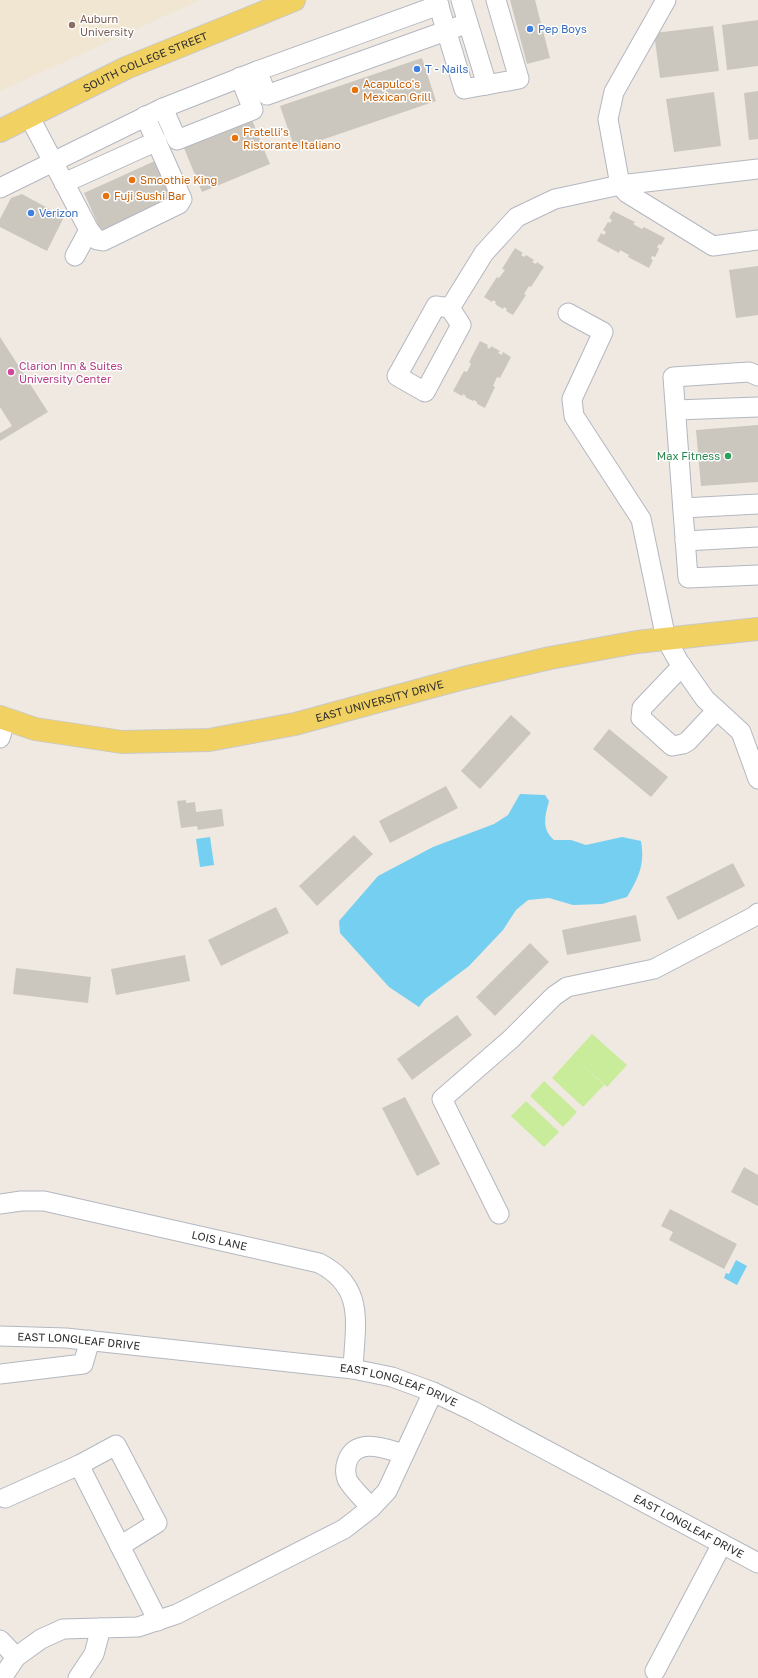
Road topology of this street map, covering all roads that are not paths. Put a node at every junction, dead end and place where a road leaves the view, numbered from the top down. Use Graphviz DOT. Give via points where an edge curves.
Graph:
graph roads {
  1 [pos="294,0"];
  2 [pos="461,0"];
  3 [pos="496,0"];
  4 [pos="666,0"];
  5 [pos="438,2"];
  6 [pos="468,23"];
  7 [pos="447,31"];
  8 [pos="249,74"];
  9 [pos="488,85"];
  10 [pos="162,108"];
  11 [pos="29,116"];
  12 [pos="145,116"];
  13 [pos="0,131"];
  14 [pos="157,141"];
  15 [pos="53,161"];
  16 [pos="758,169"];
  17 [pos="64,183"];
  18 [pos="620,185"];
  19 [pos="0,188"];
  20 [pos="89,230"];
  21 [pos="758,240"];
  22 [pos="75,256"];
  23 [pos="450,308"];
  24 [pos="568,314"];
  25 [pos="758,376"];
  26 [pos="758,407"];
  27 [pos="676,410"];
  28 [pos="758,504"];
  29 [pos="683,508"];
  30 [pos="758,537"];
  31 [pos="685,541"];
  32 [pos="758,575"];
  33 [pos="758,629"];
  34 [pos="666,639"];
  35 [pos="682,666"];
  36 [pos="717,710"];
  37 [pos="2,724"];
  38 [pos="758,779"];
  39 [pos="758,913"];
  40 [pos="0,1204"];
  41 [pos="499,1214"];
  42 [pos="0,1336"];
  43 [pos="90,1340"];
  44 [pos="353,1369"];
  45 [pos="0,1374"];
  46 [pos="433,1392"];
  47 [pos="404,1454"];
  48 [pos="79,1465"];
  49 [pos="5,1498"];
  50 [pos="371,1508"];
  51 [pos="722,1544"];
  52 [pos="120,1546"];
  53 [pos="758,1563"];
  54 [pos="158,1621"];
  55 [pos="102,1628"];
  56 [pos="0,1640"];
  57 [pos="16,1658"];
  58 [pos="654,1671"];
  59 [pos="2,1678"];
  60 [pos="78,1678"];
  1 -- 11 [label="main road, SOUTH COLLEGE STREET" via="126,68"];
  2 -- 6 [label="street"];
  3 -- 9 [label="street" via="519,79"];
  4 -- 18 [label="street" via="614,92 608,119"];
  5 -- 7 [label="street"];
  5 -- 8 [label="street"];
  6 -- 7 [label="street"];
  6 -- 9 [label="street"];
  7 -- 8 [label="street" via="267,95"];
  7 -- 9 [label="street" via="464,89"];
  8 -- 10 [label="street"];
  8 -- 10 [label="street" via="253,110 177,140"];
  10 -- 12 [label="street"];
  11 -- 13 [label="main road, SOUTH COLLEGE STREET"];
  11 -- 15 [label="street"];
  12 -- 14 [label="street"];
  12 -- 15 [label="street"];
  14 -- 17 [label="street"];
  14 -- 20 [label="street" via="182,198 179,204 103,241 97,240"];
  15 -- 17 [label="street"];
  15 -- 19 [label="street"];
  16 -- 18 [label="street"];
  17 -- 20 [label="street"];
  18 -- 21 [label="street" via="627,193 713,246"];
  18 -- 23 [label="street" via="555,199 517,217 484,253"];
  20 -- 22 [label="street"];
  24 -- 34 [label="street" via="603,332 572,399 574,416 641,519"];
  25 -- 27 [label="street" via="749,372 673,377"];
  26 -- 27 [label="street"];
  27 -- 29 [label="street"];
  28 -- 29 [label="street"];
  29 -- 31 [label="street"];
  30 -- 31 [label="street"];
  31 -- 32 [label="street" via="688,578"];
  33 -- 34 [label="main road, EAST UNIVERSITY DRIVE"];
  34 -- 35 [label="street"];
  34 -- 37 [label="main road, EAST UNIVERSITY DRIVE" via="550,658 464,678 295,724 209,740 122,742"];
  35 -- 36 [label="street"];
  35 -- 36 [label="street" via="642,708 641,718 672,746 688,741"];
  36 -- 38 [label="street" via="741,732"];
  39 -- 41 [label="street" via="654,969 567,986 442,1099"];
  40 -- 44 [label="street, LOIS LANE" via="44,1202 319,1263 332,1270 344,1282 352,1297 356,1314"];
  42 -- 43 [label="street, EAST LONGLEAF DRIVE"];
  43 -- 44 [label="street, EAST LONGLEAF DRIVE"];
  43 -- 45 [label="street" via="83,1364"];
  44 -- 46 [label="street, EAST LONGLEAF DRIVE" via="392,1377"];
  46 -- 47 [label="street"];
  46 -- 51 [label="street, EAST LONGLEAF DRIVE"];
  47 -- 50 [label="street" via="387,1491"];
  47 -- 50 [label="street" via="366,1445 348,1458 344,1469 348,1481"];
  48 -- 49 [label="street"];
  48 -- 52 [label="street"];
  48 -- 52 [label="street" via="116,1445 157,1523"];
  50 -- 54 [label="street" via="344,1529 177,1614"];
  51 -- 53 [label="street, EAST LONGLEAF DRIVE"];
  51 -- 58 [label="street"];
  52 -- 54 [label="street"];
  54 -- 55 [label="street" via="138,1627"];
  55 -- 57 [label="street" via="63,1629 41,1639"];
  55 -- 60 [label="street" via="94,1654"];
  56 -- 57 [label="street"];
  57 -- 59 [label="street"];
}
